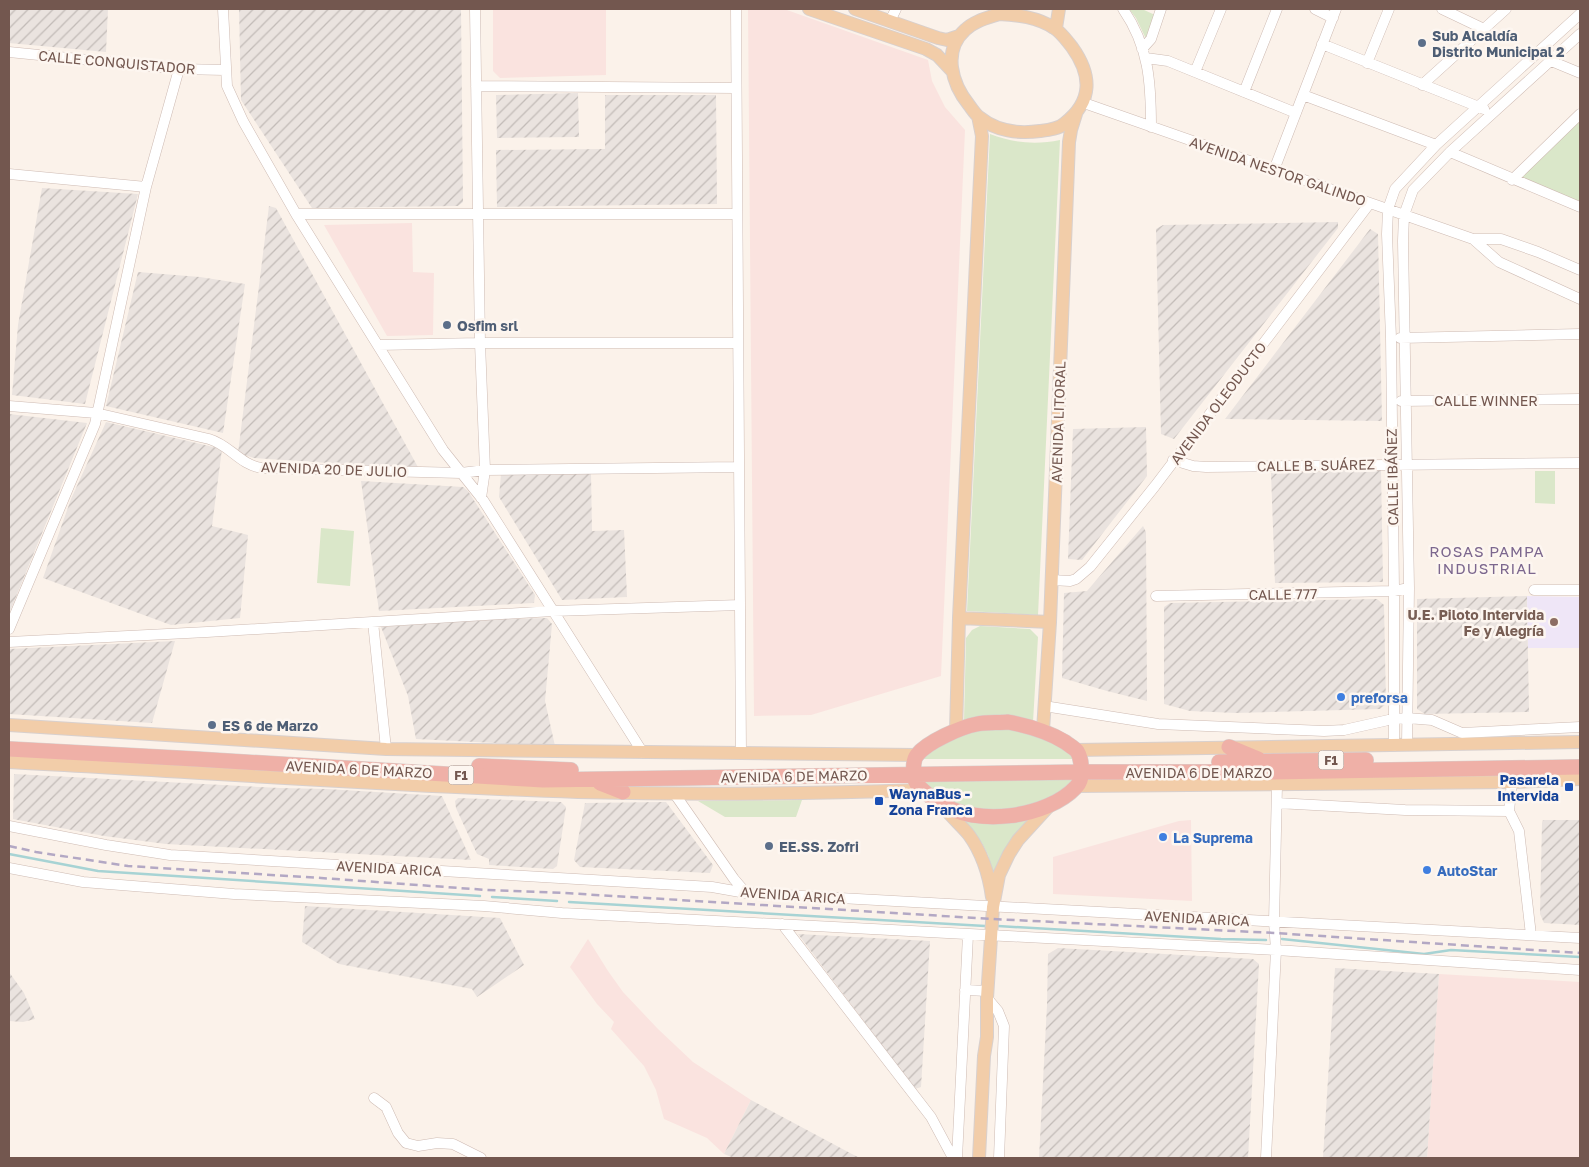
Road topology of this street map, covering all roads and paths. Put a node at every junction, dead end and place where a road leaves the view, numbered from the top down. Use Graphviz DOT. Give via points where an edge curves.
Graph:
graph roads {
  1 [pos="223,9"];
  2 [pos="475,9"];
  3 [pos="736,9"];
  4 [pos="809,9"];
  5 [pos="855,9"];
  6 [pos="896,9"];
  7 [pos="1060,9"];
  8 [pos="1123,9"];
  9 [pos="1161,9"];
  10 [pos="1221,9"];
  11 [pos="1277,9"];
  12 [pos="1315,9"];
  13 [pos="1389,9"];
  14 [pos="1442,9"];
  15 [pos="1506,9"];
  16 [pos="1001,12"];
  17 [pos="1335,13"];
  18 [pos="1580,14"];
  19 [pos="890,21"];
  20 [pos="1056,28"];
  21 [pos="1484,29"];
  22 [pos="1580,34"];
  23 [pos="959,36"];
  24 [pos="1322,44"];
  25 [pos="9,52"];
  26 [pos="1144,53"];
  27 [pos="1551,61"];
  28 [pos="1367,63"];
  29 [pos="179,69"];
  30 [pos="225,70"];
  31 [pos="952,72"];
  32 [pos="1195,72"];
  33 [pos="1580,74"];
  34 [pos="1422,85"];
  35 [pos="476,86"];
  36 [pos="736,88"];
  37 [pos="1244,92"];
  38 [pos="1303,95"];
  39 [pos="1084,103"];
  40 [pos="1480,106"];
  41 [pos="1296,113"];
  42 [pos="1076,114"];
  43 [pos="1492,114"];
  44 [pos="1580,114"];
  45 [pos="978,116"];
  46 [pos="1152,127"];
  47 [pos="1436,146"];
  48 [pos="1450,152"];
  49 [pos="1274,170"];
  50 [pos="9,174"];
  51 [pos="1512,180"];
  52 [pos="146,187"];
  53 [pos="1370,203"];
  54 [pos="1580,207"];
  55 [pos="1388,209"];
  56 [pos="296,214"];
  57 [pos="737,214"];
  58 [pos="478,215"];
  59 [pos="1404,215"];
  60 [pos="1472,239"];
  61 [pos="1580,270"];
  62 [pos="1580,299"];
  63 [pos="1580,334"];
  64 [pos="1391,338"];
  65 [pos="1406,338"];
  66 [pos="480,343"];
  67 [pos="738,343"];
  68 [pos="378,346"];
  69 [pos="1580,399"];
  70 [pos="1391,401"];
  71 [pos="1406,401"];
  72 [pos="9,406"];
  73 [pos="96,413"];
  74 [pos="1174,460"];
  75 [pos="1580,463"];
  76 [pos="1392,464"];
  77 [pos="1407,464"];
  78 [pos="739,467"];
  79 [pos="485,470"];
  80 [pos="461,473"];
  81 [pos="481,498"];
  82 [pos="1051,580"];
  83 [pos="1409,588"];
  84 [pos="1534,590"];
  85 [pos="1580,590"];
  86 [pos="1394,591"];
  87 [pos="1156,596"];
  88 [pos="740,605"];
  89 [pos="553,610"];
  90 [pos="959,618"];
  91 [pos="373,622"];
  92 [pos="1050,622"];
  93 [pos="9,629"];
  94 [pos="9,642"];
  95 [pos="1044,706"];
  96 [pos="1406,718"];
  97 [pos="1393,719"];
  98 [pos="9,725"];
  99 [pos="1580,728"];
  100 [pos="1043,730"];
  101 [pos="956,731"];
  102 [pos="9,739"];
  103 [pos="1580,742"];
  104 [pos="1407,745"];
  105 [pos="1394,746"];
  106 [pos="1229,747"];
  107 [pos="9,749"];
  108 [pos="386,749"];
  109 [pos="643,753"];
  110 [pos="741,754"];
  111 [pos="1580,757"];
  112 [pos="1264,761"];
  113 [pos="9,762"];
  114 [pos="915,765"];
  115 [pos="1580,766"];
  116 [pos="1079,768"];
  117 [pos="1580,779"];
  118 [pos="592,780"];
  119 [pos="1512,782"];
  120 [pos="1277,785"];
  121 [pos="922,790"];
  122 [pos="623,792"];
  123 [pos="674,793"];
  124 [pos="1276,803"];
  125 [pos="942,805"];
  126 [pos="1049,806"];
  127 [pos="1509,811"];
  128 [pos="9,826"];
  129 [pos="9,868"];
  130 [pos="746,893"];
  131 [pos="993,906"];
  132 [pos="1274,922"];
  133 [pos="782,924"];
  134 [pos="968,934"];
  135 [pos="1531,935"];
  136 [pos="992,936"];
  137 [pos="1580,938"];
  138 [pos="1276,950"];
  139 [pos="1580,970"];
  140 [pos="965,990"];
  141 [pos="988,994"];
  142 [pos="374,1098"];
  143 [pos="481,1158"];
  144 [pos="953,1158"];
  145 [pos="957,1158"];
  146 [pos="978,1158"];
  147 [pos="999,1158"];
  148 [pos="1266,1158"];
  1 -- 30 [label="street"];
  2 -- 35 [label="street"];
  3 -- 36 [label="street"];
  4 -- 31 [label="main road" via="926,49 937,55"];
  5 -- 19 [label="main road"];
  6 -- 19 [label="street"];
  7 -- 20 [label="main road"];
  8 -- 26 [label="street"];
  9 -- 26 [label="street"];
  10 -- 32 [label="street"];
  11 -- 37 [label="street"];
  12 -- 17 [label="street"];
  13 -- 28 [label="street"];
  14 -- 21 [label="street"];
  15 -- 21 [label="street"];
  16 -- 20 [label="main road" via="1038,20"];
  16 -- 23 [label="main road" via="980,20"];
  17 -- 24 [label="street"];
  18 -- 40 [label="street"];
  19 -- 23 [label="main road" via="947,40"];
  20 -- 39 [label="main road" via="1078,56 1084,70 1087,88"];
  21 -- 34 [label="street"];
  22 -- 27 [label="street"];
  23 -- 31 [label="main road" via="953,47"];
  24 -- 28 [label="street"];
  24 -- 38 [label="street"];
  25 -- 29 [label="street, CALLE CONQUISTADOR"];
  26 -- 32 [label="street"];
  26 -- 46 [label="street" via="1151,82"];
  27 -- 33 [label="street"];
  27 -- 43 [label="street"];
  28 -- 34 [label="street"];
  29 -- 30 [label="street, CALLE CONQUISTADOR"];
  29 -- 52 [label="street"];
  30 -- 56 [label="street" via="234,104"];
  31 -- 45 [label="main road" via="961,95"];
  32 -- 37 [label="street"];
  34 -- 40 [label="street"];
  35 -- 36 [label="street"];
  35 -- 58 [label="street"];
  36 -- 57 [label="street"];
  37 -- 41 [label="street"];
  38 -- 41 [label="street"];
  38 -- 47 [label="street"];
  39 -- 42 [label="main road"];
  39 -- 46 [label="street, AVENIDA NESTOR GALINDO"];
  40 -- 43 [label="street"];
  40 -- 47 [label="street"];
  41 -- 49 [label="street"];
  42 -- 45 [label="main road" via="1063,126 1022,133 994,126"];
  42 -- 82 [label="main road, AVENIDA LITORAL" via="1069,142"];
  43 -- 48 [label="street"];
  44 -- 51 [label="street"];
  45 -- 90 [label="main road" via="982,136"];
  46 -- 49 [label="street, AVENIDA NESTOR GALINDO"];
  47 -- 55 [label="street" via="1395,189"];
  48 -- 51 [label="street"];
  48 -- 59 [label="street" via="1412,190"];
  49 -- 53 [label="street, AVENIDA NESTOR GALINDO"];
  50 -- 52 [label="street"];
  51 -- 54 [label="street"];
  52 -- 73 [label="street"];
  53 -- 55 [label="street, AVENIDA NESTOR GALINDO"];
  53 -- 74 [label="street, AVENIDA OLEODUCTO"];
  55 -- 59 [label="street, AVENIDA NESTOR GALINDO"];
  55 -- 64 [label="street, CALLE IBÁÑEZ"];
  56 -- 58 [label="street"];
  56 -- 68 [label="street"];
  57 -- 58 [label="street"];
  57 -- 67 [label="street"];
  58 -- 66 [label="street"];
  59 -- 60 [label="street, AVENIDA NESTOR GALINDO"];
  59 -- 65 [label="street, CALLE IBÁÑEZ"];
  60 -- 61 [label="street, AVENIDA NESTOR GALINDO" via="1502,239"];
  60 -- 62 [label="street, AVENIDA NESTOR GALINDO" via="1499,262"];
  63 -- 65 [label="street"];
  64 -- 65 [label="street"];
  64 -- 70 [label="street, CALLE IBÁÑEZ"];
  65 -- 71 [label="street, CALLE IBÁÑEZ"];
  66 -- 67 [label="street"];
  66 -- 68 [label="street"];
  66 -- 79 [label="street"];
  67 -- 78 [label="street"];
  68 -- 80 [label="street"];
  69 -- 71 [label="street, CALLE WINNER"];
  70 -- 71 [label="street, CALLE WINNER"];
  70 -- 76 [label="street, CALLE IBÁÑEZ"];
  71 -- 77 [label="street, CALLE IBÁÑEZ"];
  72 -- 73 [label="street, AVENIDA 20 DE JULIO"];
  73 -- 80 [label="street, AVENIDA 20 DE JULIO" via="220,442 253,467"];
  73 -- 93 [label="street"];
  74 -- 76 [label="street, CALLE B. SUÁREZ" via="1206,467"];
  74 -- 82 [label="street, AVENIDA OLEODUCTO" via="1087,570 1076,579"];
  75 -- 77 [label="street, CALLE B. SUÁREZ"];
  76 -- 77 [label="street, CALLE B. SUÁREZ"];
  76 -- 86 [label="street, CALLE IBÁÑEZ"];
  77 -- 83 [label="street, CALLE IBÁÑEZ"];
  78 -- 79 [label="street, AVENIDA 20 DE JULIO"];
  78 -- 88 [label="street"];
  79 -- 80 [label="street, AVENIDA 20 DE JULIO"];
  79 -- 81 [label="street"];
  80 -- 81 [label="street"];
  81 -- 89 [label="street"];
  82 -- 92 [label="main road, AVENIDA LITORAL"];
  83 -- 86 [label="street, CALLE 777"];
  83 -- 96 [label="street, CALLE IBÁÑEZ"];
  84 -- 85 [label="street"];
  86 -- 87 [label="street, CALLE 777"];
  86 -- 97 [label="street, CALLE IBÁÑEZ"];
  88 -- 89 [label="street"];
  88 -- 110 [label="street"];
  89 -- 91 [label="street"];
  89 -- 109 [label="street"];
  90 -- 92 [label="main road"];
  90 -- 101 [label="main road"];
  91 -- 94 [label="street"];
  91 -- 108 [label="street"];
  92 -- 95 [label="main road, AVENIDA LITORAL"];
  95 -- 97 [label="street" via="1158,724 1324,731"];
  95 -- 100 [label="main road, AVENIDA LITORAL"];
  96 -- 97 [label="street"];
  96 -- 99 [label="street" via="1432,720 1462,733"];
  96 -- 104 [label="street, CALLE IBÁÑEZ"];
  97 -- 105 [label="street, CALLE IBÁÑEZ"];
  98 -- 108 [label="main road, AVENIDA 6 DE MARZO"];
  100 -- 101 [label="highway" via="1008,722 978,724"];
  100 -- 116 [label="highway"];
  101 -- 114 [label="highway" via="938,739"];
  102 -- 114 [label="highway, AVENIDA 6 DE MARZO / F1" via="598,771"];
  103 -- 104 [label="main road, AVENIDA 6 DE MARZO"];
  104 -- 105 [label="main road, AVENIDA 6 DE MARZO"];
  105 -- 106 [label="main road, AVENIDA 6 DE MARZO"];
  106 -- 112 [label="highway"];
  106 -- 116 [label="main road, AVENIDA 6 DE MARZO"];
  107 -- 118 [label="highway, AVENIDA 6 DE MARZO / F1" via="544,780"];
  108 -- 109 [label="main road, AVENIDA 6 DE MARZO"];
  109 -- 110 [label="main road, AVENIDA 6 DE MARZO"];
  110 -- 114 [label="main road, AVENIDA 6 DE MARZO"];
  111 -- 112 [label="highway, AVENIDA 6 DE MARZO / F1"];
  112 -- 116 [label="highway, AVENIDA 6 DE MARZO / F1"];
  113 -- 122 [label="main road, AVENIDA 6 DE MARZO" via="444,786"];
  114 -- 116 [label="highway, AVENIDA 6 DE MARZO / F1"];
  114 -- 118 [label="highway, AVENIDA 6 DE MARZO / F1"];
  114 -- 121 [label="highway" via="916,782"];
  115 -- 116 [label="highway, AVENIDA 6 DE MARZO / F1" via="1263,772"];
  116 -- 120 [label="main road, AVENIDA 6 DE MARZO"];
  116 -- 126 [label="highway" via="1066,796"];
  117 -- 119 [label="main road, AVENIDA 6 DE MARZO"];
  118 -- 122 [label="highway"];
  119 -- 120 [label="main road, AVENIDA 6 DE MARZO"];
  119 -- 127 [label="street"];
  120 -- 124 [label="street"];
  121 -- 123 [label="main road, AVENIDA 6 DE MARZO"];
  121 -- 125 [label="highway"];
  122 -- 123 [label="main road, AVENIDA 6 DE MARZO"];
  123 -- 130 [label="street"];
  124 -- 127 [label="street" via="1405,810"];
  124 -- 132 [label="street"];
  125 -- 126 [label="highway" via="996,817"];
  125 -- 131 [label="main road" via="969,836 982,858 990,881"];
  126 -- 131 [label="main road" via="1009,854 999,876"];
  127 -- 135 [label="street" via="1519,831"];
  128 -- 130 [label="street, AVENIDA ARICA" via="170,855 712,887"];
  129 -- 133 [label="street, AVENIDA ARICA" via="83,882 234,894"];
  130 -- 131 [label="street, AVENIDA ARICA"];
  131 -- 132 [label="street, AVENIDA ARICA"];
  131 -- 136 [label="main road"];
  132 -- 135 [label="street, AVENIDA ARICA"];
  132 -- 138 [label="street"];
  133 -- 134 [label="street, AVENIDA ARICA"];
  133 -- 144 [label="street" via="931,1117"];
  134 -- 136 [label="street, AVENIDA ARICA"];
  134 -- 140 [label="street"];
  135 -- 137 [label="street, AVENIDA ARICA"];
  136 -- 138 [label="street, AVENIDA ARICA"];
  136 -- 141 [label="main road"];
  138 -- 139 [label="street, AVENIDA ARICA"];
  138 -- 148 [label="street"];
  140 -- 141 [label="street"];
  140 -- 145 [label="street"];
  141 -- 146 [label="main road" via="983,1015"];
  141 -- 147 [label="street" via="1004,1026"];
  142 -- 143 [label="street" via="386,1107 406,1143 418,1146 453,1144"];
}
